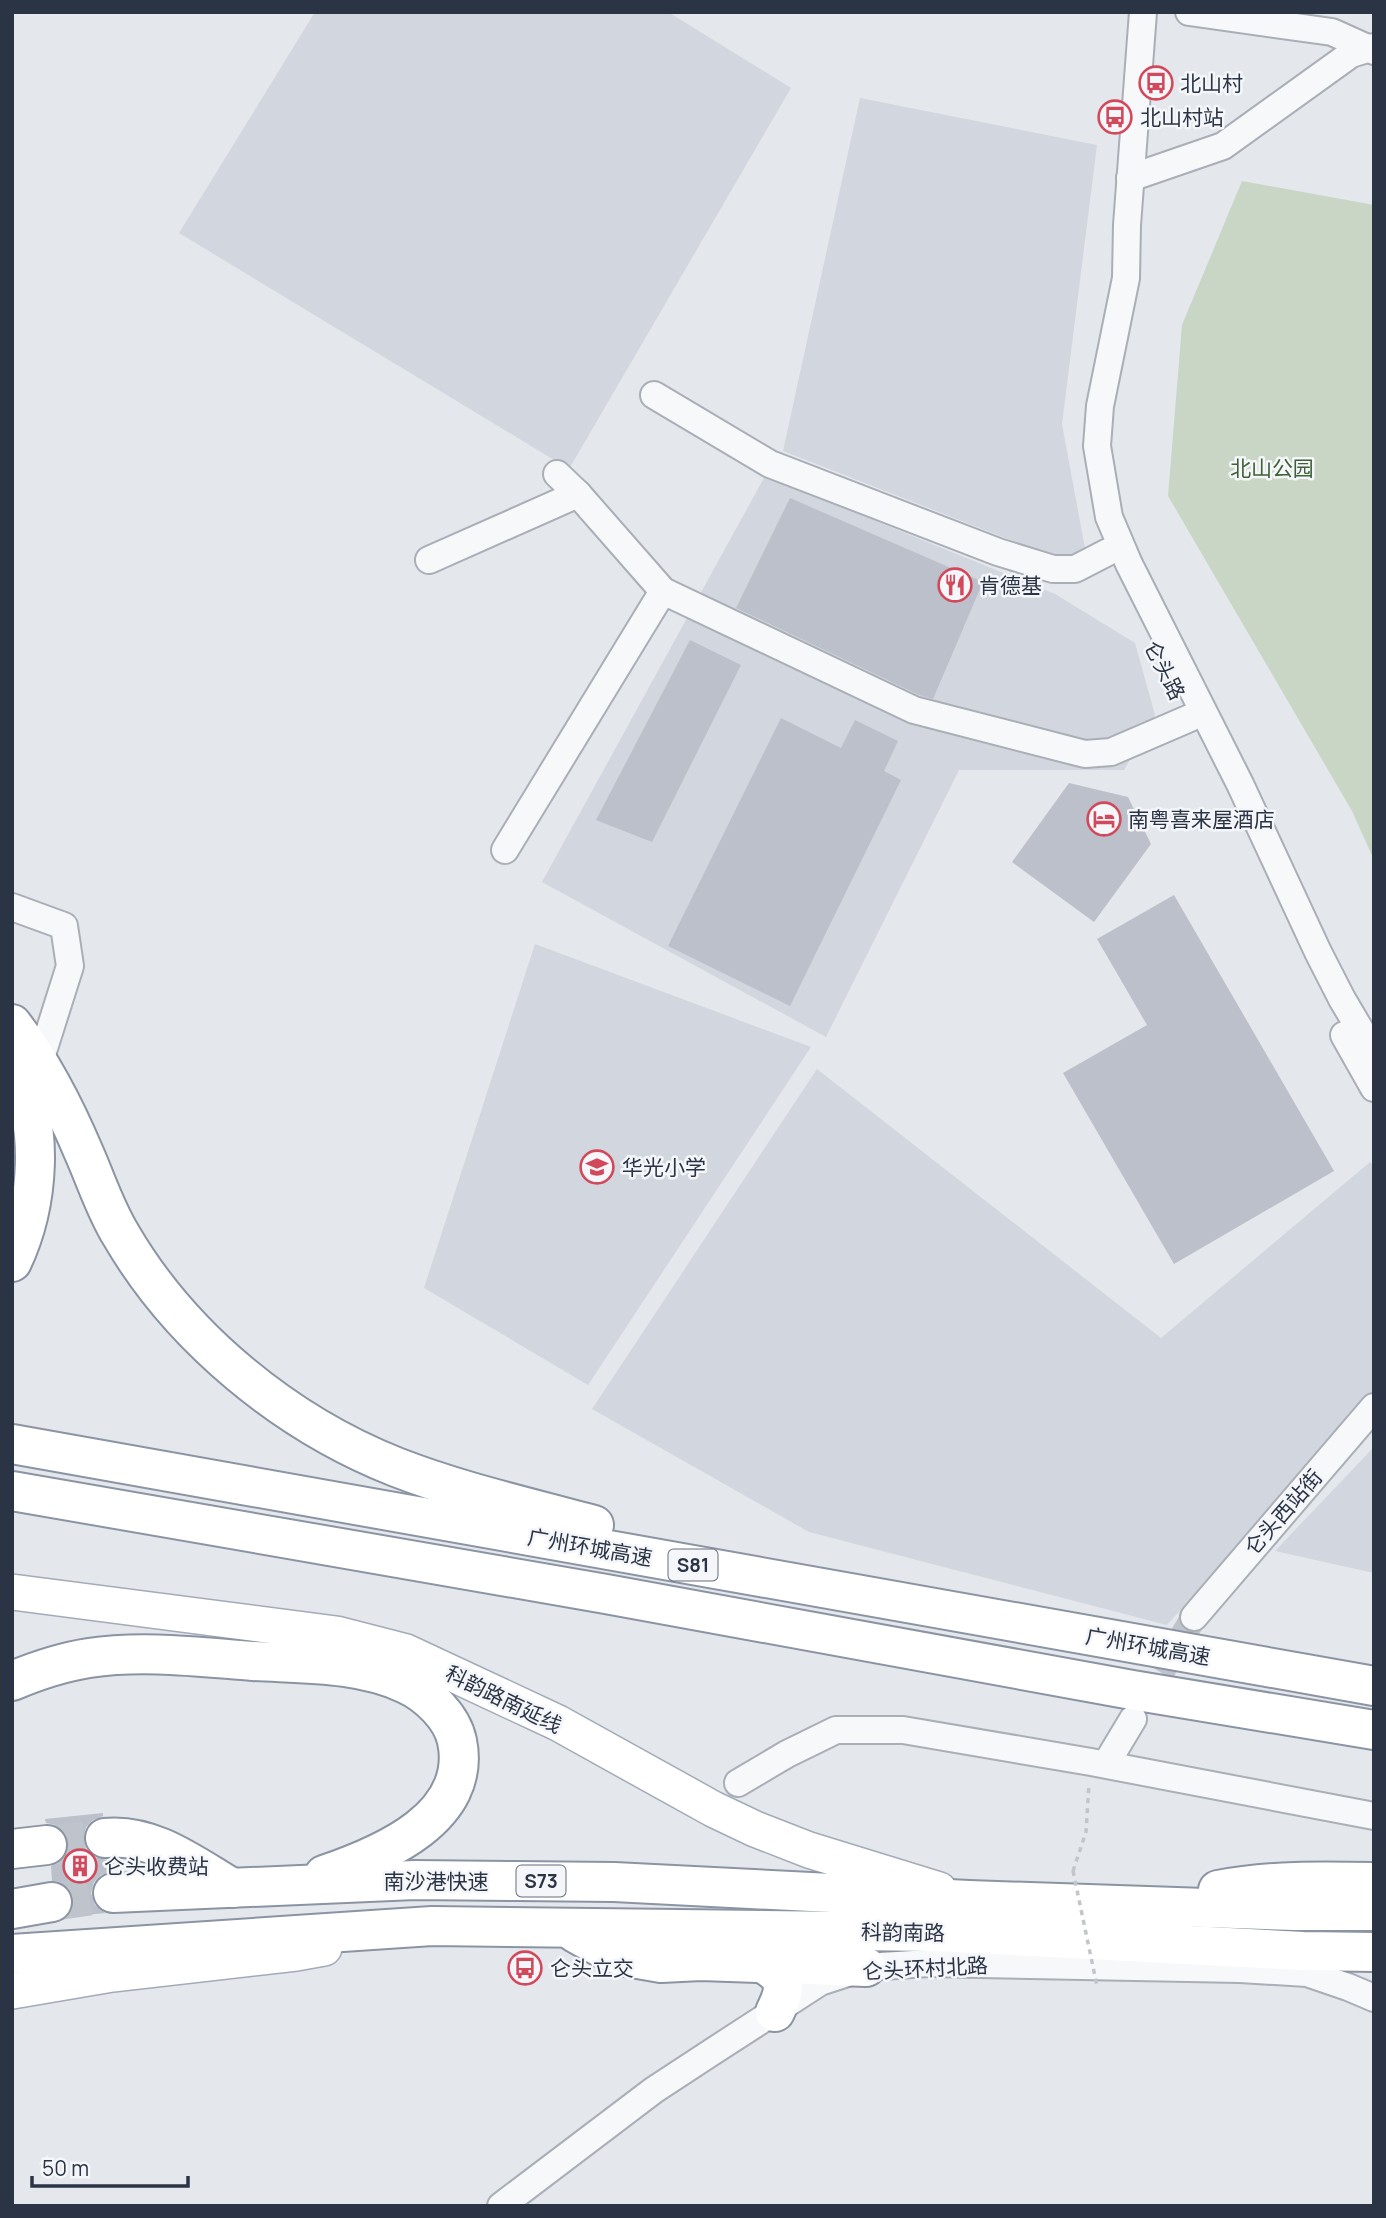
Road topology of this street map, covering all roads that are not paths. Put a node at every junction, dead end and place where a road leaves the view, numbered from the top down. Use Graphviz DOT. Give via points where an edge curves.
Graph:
graph roads {
  1 [pos="1143,12"];
  2 [pos="1189,12"];
  3 [pos="1372,49"];
  4 [pos="1130,178"];
  5 [pos="1126,225"];
  6 [pos="654,395"];
  7 [pos="557,474"];
  8 [pos="578,494"];
  9 [pos="1108,552"];
  10 [pos="429,560"];
  11 [pos="663,591"];
  12 [pos="1189,718"];
  13 [pos="505,850"];
  14 [pos="12,907"];
  15 [pos="12,1024"];
  16 [pos="1374,1053"];
  17 [pos="26,1066"];
  18 [pos="1374,1088"];
  19 [pos="12,1262"];
  20 [pos="1374,1408"];
  21 [pos="12,1444"];
  22 [pos="12,1491"];
  23 [pos="12,1511"];
  24 [pos="12,1592"];
  25 [pos="606,1594"];
  26 [pos="868,1595"];
  27 [pos="1194,1617"];
  28 [pos="12,1682"];
  29 [pos="1374,1686"];
  30 [pos="1133,1720"];
  31 [pos="1374,1730"];
  32 [pos="1098,1763"];
  33 [pos="738,1783"];
  34 [pos="1374,1815"];
  35 [pos="105,1838"];
  36 [pos="1374,1882"];
  37 [pos="292,1885"];
  38 [pos="232,1888"];
  39 [pos="113,1893"];
  40 [pos="969,1900"];
  41 [pos="52,1902"];
  42 [pos="1147,1906"];
  43 [pos="12,1909"];
  44 [pos="1374,1911"];
  45 [pos="432,1926"];
  46 [pos="564,1926"];
  47 [pos="1374,1952"];
  48 [pos="12,1954"];
  49 [pos="764,1964"];
  50 [pos="866,1967"];
  51 [pos="12,1991"];
  52 [pos="1374,1998"];
  53 [pos="775,2012"];
  54 [pos="501,2206"];
  1 -- 4 [label="street, 仑头路"];
  2 -- 3 [label="street" via="1332,32"];
  3 -- 4 [label="street" via="1351,54 1223,146"];
  4 -- 5 [label="street, 仑头路"];
  5 -- 9 [label="street, 仑头路" via="1096,340 1084,426 1086,473"];
  5 -- 16 [label="street, 仑头路" via="1126,278 1100,406 1097,446 1109,517 1318,952"];
  6 -- 9 [label="street" via="770,464 999,552 1054,569 1075,569"];
  7 -- 8 [label="street"];
  8 -- 10 [label="street"];
  8 -- 11 [label="street"];
  9 -- 12 [label="street, 仑头路"];
  11 -- 12 [label="street" via="914,710 1085,754 1111,752"];
  11 -- 13 [label="street"];
  12 -- 18 [label="street, 仑头路" via="1311,971"];
  14 -- 17 [label="street" via="64,926 71,966"];
  15 -- 17 [label="highway"];
  17 -- 19 [label="highway" via="35,1171 24,1238"];
  17 -- 26 [label="highway" via="72,1127 119,1233 168,1303 256,1385 291,1410 358,1449 428,1479"];
  20 -- 27 [label="street, 仑头西站街"];
  21 -- 26 [label="highway, 广州环城高速 / S81"];
  22 -- 25 [label="highway, 广州环城高速 / S81"];
  23 -- 25 [label="highway"];
  24 -- 40 [label="main road, 科韵路南延线" via="336,1634 406,1652 558,1723 755,1829"];
  25 -- 31 [label="highway, 广州环城高速 / S81"];
  26 -- 29 [label="highway, 广州环城高速 / S81"];
  28 -- 37 [label="highway" via="88,1658 164,1655 358,1670 407,1684 429,1699 446,1717 460,1757 448,1800 434,1817 384,1849"];
  30 -- 32 [label="street"];
  32 -- 33 [label="street" via="903,1730 836,1730"];
  32 -- 34 [label="street"];
  35 -- 38 [label="highway" via="137,1838"];
  36 -- 42 [label="highway" via="1242,1885"];
  37 -- 38 [label="highway, 南沙港快速 / S73"];
  37 -- 40 [label="highway, 南沙港快速 / S73" via="415,1880 614,1882"];
  38 -- 39 [label="highway, 南沙港快速 / S73"];
  40 -- 42 [label="highway, 科韵南路"];
  41 -- 43 [label="highway"];
  42 -- 44 [label="highway, 科韵南路"];
  45 -- 46 [label="highway, 科韵南路"];
  45 -- 48 [label="highway"];
  45 -- 51 [label="main road" via="296,1954 112,1974"];
  46 -- 47 [label="highway, 科韵南路" via="937,1932"];
  46 -- 49 [label="highway" via="602,1948 640,1960"];
  49 -- 50 [label="highway"];
  49 -- 53 [label="highway" via="783,1981"];
  50 -- 52 [label="street, 仑头环村北路" via="943,1963 1307,1973"];
  50 -- 53 [label="street, 仑头环村北路" via="820,1982"];
  53 -- 54 [label="street, 仑头环村北路" via="654,2090"];
}
